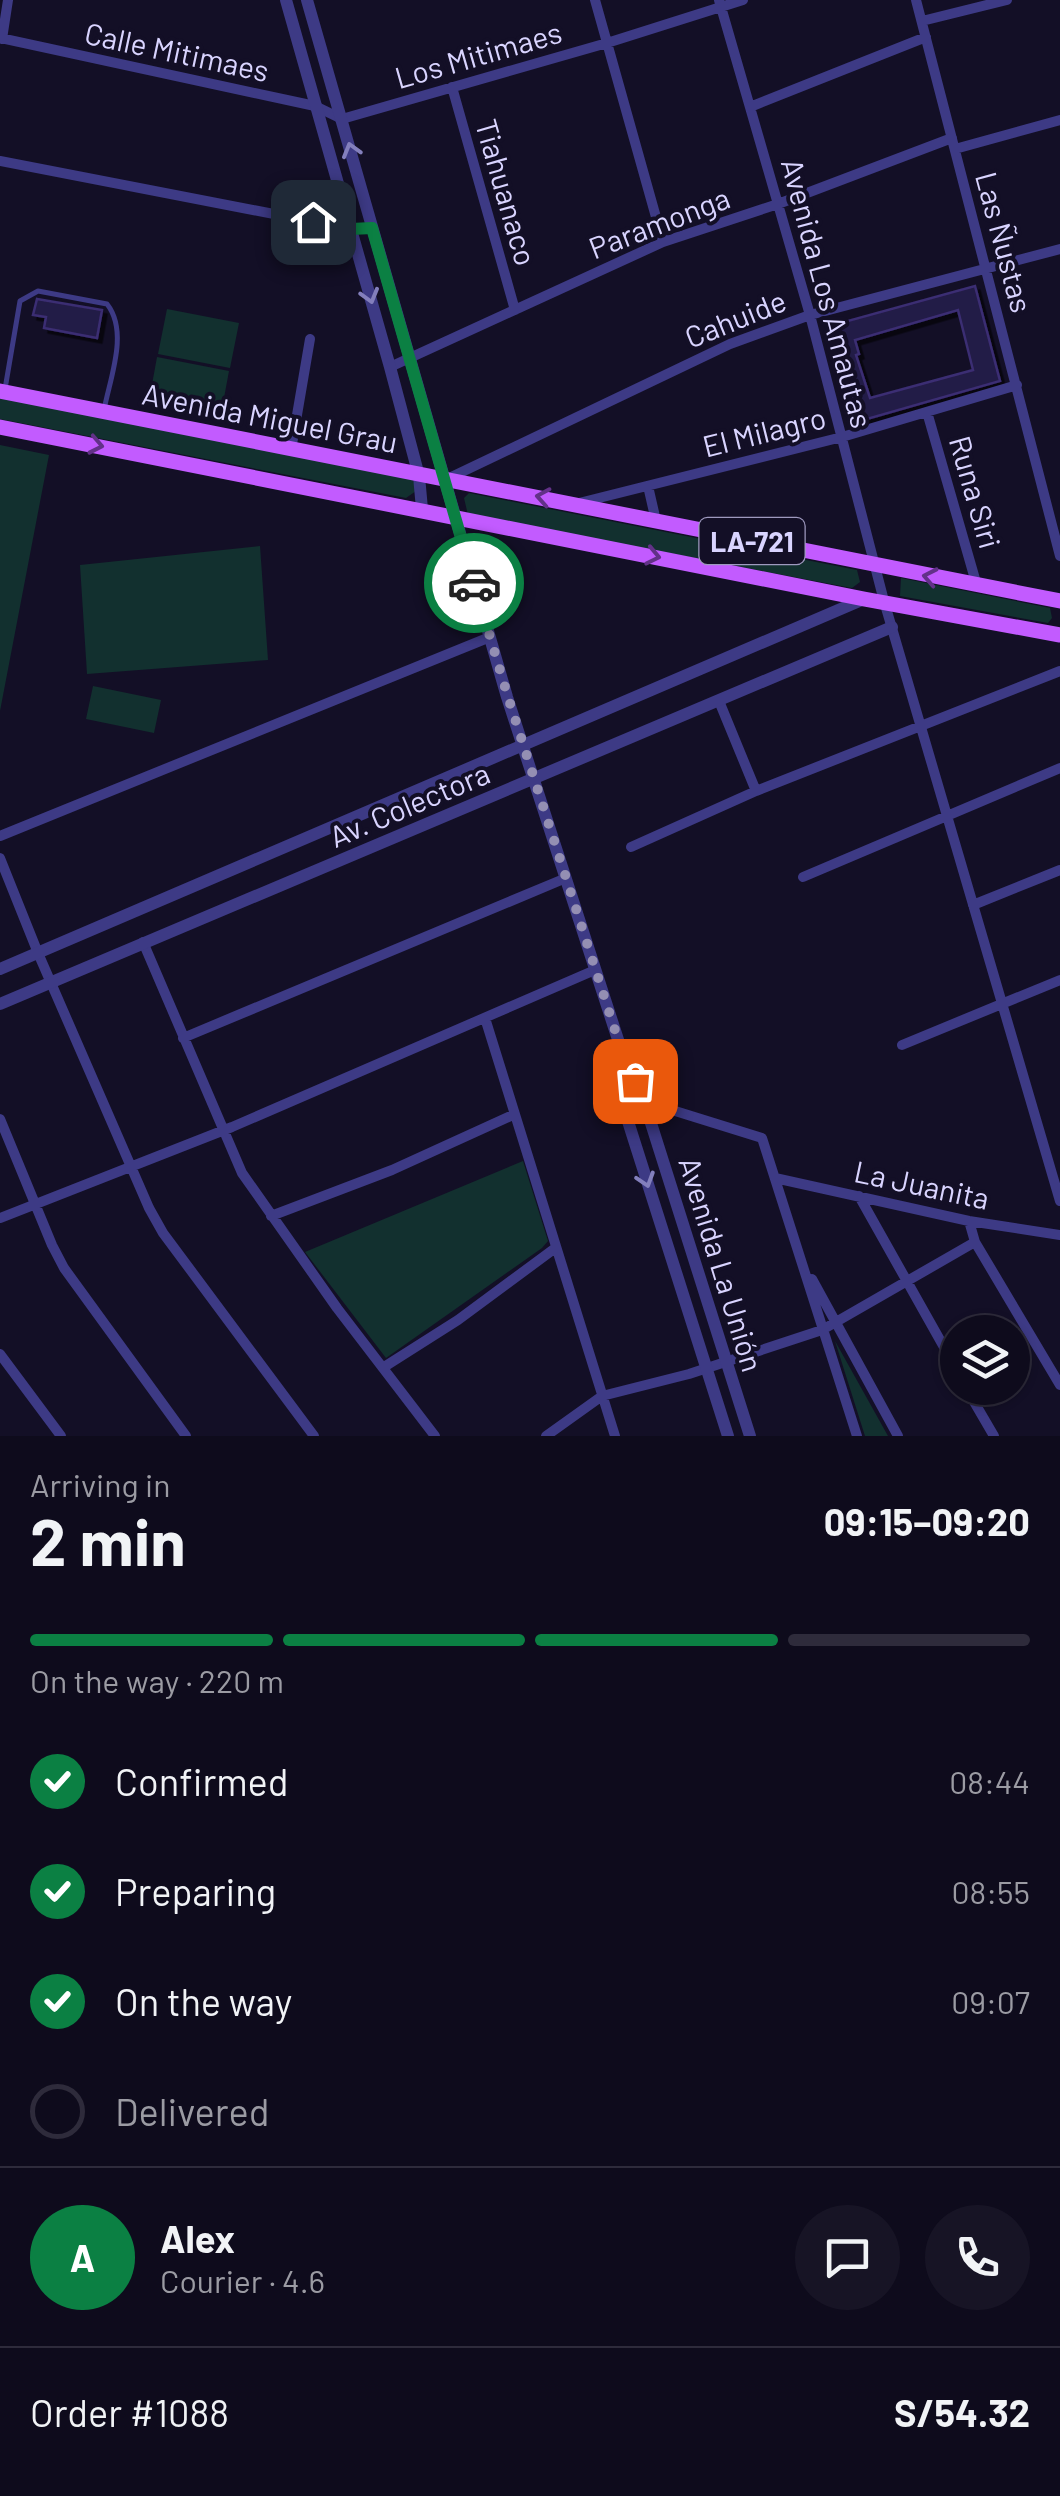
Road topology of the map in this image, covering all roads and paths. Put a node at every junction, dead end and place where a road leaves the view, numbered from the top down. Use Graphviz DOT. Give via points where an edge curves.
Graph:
graph roads {
  1 [pos="8,0"];
  2 [pos="286,0"];
  3 [pos="307,0"];
  4 [pos="595,0"];
  5 [pos="743,0"];
  6 [pos="916,0"];
  7 [pos="1006,0"];
  8 [pos="721,4"];
  9 [pos="922,21"];
  10 [pos="1,38"];
  11 [pos="926,38"];
  12 [pos="607,43"];
  13 [pos="452,87"];
  14 [pos="315,106"];
  15 [pos="750,107"];
  16 [pos="342,119"];
  17 [pos="1060,120"];
  18 [pos="954,144"];
  19 [pos="0,160"];
  20 [pos="778,204"];
  21 [pos="372,228"];
  22 [pos="351,229"];
  23 [pos="663,242"];
  24 [pos="1060,250"];
  25 [pos="986,269"];
  26 [pos="515,310"];
  27 [pos="810,315"];
  28 [pos="310,340"];
  29 [pos="409,358"];
  30 [pos="390,367"];
  31 [pos="1017,385"];
  32 [pos="2,391"];
  33 [pos="104,412"];
  34 [pos="927,412"];
  35 [pos="0,427"];
  36 [pos="842,437"];
  37 [pos="291,450"];
  38 [pos="418,476"];
  39 [pos="445,480"];
  40 [pos="648,486"];
  41 [pos="579,503"];
  42 [pos="422,509"];
  43 [pos="455,515"];
  44 [pos="656,521"];
  45 [pos="1060,556"];
  46 [pos="875,566"];
  47 [pos="976,586"];
  48 [pos="864,599"];
  49 [pos="884,601"];
  50 [pos="1060,601"];
  51 [pos="892,627"];
  52 [pos="1060,634"];
  53 [pos="490,637"];
  54 [pos="1060,671"];
  55 [pos="719,701"];
  56 [pos="921,725"];
  57 [pos="523,744"];
  58 [pos="1060,768"];
  59 [pos="534,780"];
  60 [pos="756,791"];
  61 [pos="947,816"];
  62 [pos="0,836"];
  63 [pos="632,847"];
  64 [pos="0,858"];
  65 [pos="1060,870"];
  66 [pos="803,877"];
  67 [pos="566,878"];
  68 [pos="973,904"];
  69 [pos="143,942"];
  70 [pos="38,953"];
  71 [pos="0,970"];
  72 [pos="596,970"];
  73 [pos="1060,980"];
  74 [pos="50,983"];
  75 [pos="0,1004"];
  76 [pos="1002,1004"];
  77 [pos="484,1018"];
  78 [pos="183,1038"];
  79 [pos="902,1046"];
  80 [pos="622,1052"];
  81 [pos="642,1101"];
  82 [pos="513,1115"];
  83 [pos="0,1119"];
  84 [pos="222,1131"];
  85 [pos="130,1168"];
  86 [pos="775,1178"];
  87 [pos="859,1196"];
  88 [pos="1060,1201"];
  89 [pos="34,1204"];
  90 [pos="271,1216"];
  91 [pos="0,1218"];
  92 [pos="969,1220"];
  93 [pos="1060,1235"];
  94 [pos="975,1242"];
  95 [pos="554,1249"];
  96 [pos="797,1249"];
  97 [pos="906,1281"];
  98 [pos="834,1324"];
  99 [pos="822,1330"];
  100 [pos="940,1340"];
  101 [pos="0,1354"];
  102 [pos="726,1362"];
  103 [pos="384,1367"];
  104 [pos="707,1368"];
  105 [pos="1060,1385"];
  106 [pos="602,1396"];
  107 [pos="976,1405"];
  108 [pos="61,1436"];
  109 [pos="186,1436"];
  110 [pos="314,1436"];
  111 [pos="435,1436"];
  112 [pos="546,1436"];
  113 [pos="615,1436"];
  114 [pos="728,1436"];
  115 [pos="750,1436"];
  116 [pos="856,1436"];
  117 [pos="898,1436"];
  118 [pos="994,1436"];
  1 -- 10 [label="street"];
  2 -- 14 [label="street"];
  3 -- 16 [label="street, Avenida La Unión"];
  4 -- 12 [label="street"];
  5 -- 8 [label="street, Los Mitimaes"];
  6 -- 9 [label="street, Las Ñustas"];
  7 -- 9 [label="street"];
  8 -- 12 [label="street, Los Mitimaes"];
  8 -- 15 [label="street, Avenida Los Amautas"];
  9 -- 11 [label="street, Las Ñustas"];
  10 -- 14 [label="street, Calle Mitimaes"];
  11 -- 15 [label="street"];
  11 -- 18 [label="street, Las Ñustas"];
  12 -- 13 [label="street, Los Mitimaes"];
  12 -- 23 [label="street"];
  13 -- 16 [label="street, Los Mitimaes"];
  13 -- 26 [label="street, Tiahuanaco"];
  14 -- 16 [label="street, Calle Mitimaes"];
  14 -- 22 [label="street"];
  15 -- 20 [label="street, Avenida Los Amautas"];
  21 -- 16 [label="street, Avenida La Unión, one-way"];
  17 -- 18 [label="street, Paramonga"];
  18 -- 20 [label="street, Paramonga"];
  18 -- 25 [label="street, Las Ñustas"];
  19 -- 22 [label="street"];
  20 -- 23 [label="street, Paramonga"];
  20 -- 27 [label="street, Avenida Los Amautas"];
  21 -- 22 [label="street"];
  21 -- 29 [label="street, Avenida La Unión"];
  22 -- 30 [label="street, one-way"];
  23 -- 26 [label="street, Paramonga"];
  24 -- 25 [label="street, Cahuide"];
  25 -- 27 [label="street, Cahuide"];
  25 -- 31 [label="street, Las Ñustas"];
  26 -- 29 [label="street, Paramonga"];
  27 -- 36 [label="street, Avenida Los Amautas"];
  27 -- 39 [label="street, Cahuide" via="730,344"];
  28 -- 37 [label="street"];
  29 -- 30 [label="street, Paramonga"];
  29 -- 39 [label="street, Avenida La Unión"];
  30 -- 38 [label="street"];
  31 -- 34 [label="street, El Milagro"];
  31 -- 45 [label="street, Las Ñustas"];
  32 -- 33 [label="main road, Avenida Miguel Grau / LA-721"];
  32 -- 33 [label="lane" via="20,301 38,291 107,304 117,344"];
  33 -- 37 [label="main road, Avenida Miguel Grau / LA-721"];
  34 -- 36 [label="street, El Milagro"];
  34 -- 47 [label="street, Runa Siri"];
  35 -- 42 [label="main road, Avenida Miguel Grau / LA-721, one-way"];
  36 -- 40 [label="street, El Milagro"];
  36 -- 46 [label="street, Avenida Los Amautas"];
  37 -- 38 [label="main road, Avenida Miguel Grau / LA-721"];
  38 -- 39 [label="main road, Avenida Miguel Grau / LA-721"];
  38 -- 42 [label="street"];
  41 -- 39 [label="main road, Avenida Miguel Grau / LA-721, one-way"];
  39 -- 43 [label="street, Avenida La Unión"];
  40 -- 41 [label="street, El Milagro"];
  40 -- 44 [label="street"];
  41 -- 44 [label="main road, Avenida Miguel Grau / LA-721"];
  42 -- 43 [label="main road, Avenida Miguel Grau / LA-721"];
  43 -- 48 [label="main road, Avenida Miguel Grau / LA-721, one-way"];
  43 -- 53 [label="street, Avenida La Unión"];
  44 -- 46 [label="main road, Avenida Miguel Grau / LA-721"];
  47 -- 46 [label="main road, Avenida Miguel Grau / LA-721, one-way"];
  46 -- 49 [label="street, Avenida Los Amautas"];
  47 -- 50 [label="main road, Avenida Miguel Grau / LA-721"];
  48 -- 49 [label="main road, Avenida Miguel Grau / LA-721"];
  48 -- 57 [label="street, Av. Colectora"];
  49 -- 51 [label="street, Avenida Los Amautas"];
  49 -- 52 [label="main road, Avenida Miguel Grau / LA-721"];
  51 -- 55 [label="street, Av. Colectora"];
  51 -- 56 [label="street, Avenida Los Amautas"];
  53 -- 57 [label="street, Avenida La Unión"];
  53 -- 62 [label="street"];
  54 -- 56 [label="street"];
  55 -- 59 [label="street, Av. Colectora"];
  55 -- 60 [label="street"];
  56 -- 60 [label="street"];
  56 -- 61 [label="street, Avenida Los Amautas"];
  57 -- 59 [label="street, Avenida La Unión"];
  57 -- 70 [label="street, Av. Colectora"];
  58 -- 61 [label="street"];
  59 -- 67 [label="street, Avenida La Unión"];
  59 -- 69 [label="street, Av. Colectora"];
  60 -- 63 [label="street"];
  61 -- 66 [label="street"];
  61 -- 68 [label="street, Avenida Los Amautas"];
  64 -- 70 [label="street"];
  65 -- 68 [label="street"];
  67 -- 72 [label="street, Avenida La Unión"];
  67 -- 78 [label="street"];
  68 -- 76 [label="street, Avenida Los Amautas"];
  69 -- 74 [label="street, Av. Colectora"];
  69 -- 78 [label="street"];
  70 -- 71 [label="street, Av. Colectora"];
  70 -- 74 [label="street"];
  72 -- 77 [label="street"];
  72 -- 80 [label="street, Avenida La Unión"];
  73 -- 76 [label="street"];
  74 -- 75 [label="street, Av. Colectora"];
  74 -- 85 [label="street"];
  76 -- 79 [label="street"];
  76 -- 88 [label="street, Avenida Los Amautas"];
  77 -- 82 [label="street"];
  77 -- 84 [label="street"];
  78 -- 84 [label="street"];
  80 -- 81 [label="street, Avenida La Unión"];
  80 -- 104 [label="street, Avenida La Unión, one-way" via="619,1093"];
  81 -- 86 [label="street" via="762,1138"];
  81 -- 102 [label="street, Avenida La Unión"];
  82 -- 90 [label="street"];
  82 -- 95 [label="street"];
  83 -- 89 [label="street"];
  84 -- 85 [label="street"];
  84 -- 90 [label="street"];
  85 -- 89 [label="street"];
  85 -- 110 [label="street" via="163,1233"];
  86 -- 87 [label="street, La Juanita"];
  86 -- 96 [label="street"];
  87 -- 92 [label="street, La Juanita"];
  87 -- 97 [label="street"];
  89 -- 91 [label="street"];
  89 -- 109 [label="street" via="64,1268"];
  90 -- 103 [label="street"];
  92 -- 93 [label="street, La Juanita"];
  92 -- 94 [label="street"];
  94 -- 97 [label="street"];
  94 -- 105 [label="street"];
  95 -- 103 [label="street"];
  95 -- 106 [label="street"];
  96 -- 98 [label="street"];
  96 -- 99 [label="street"];
  97 -- 98 [label="street"];
  97 -- 100 [label="street"];
  98 -- 99 [label="street"];
  98 -- 117 [label="street"];
  99 -- 102 [label="street"];
  99 -- 116 [label="street"];
  101 -- 108 [label="street"];
  102 -- 104 [label="street"];
  102 -- 115 [label="street, Avenida La Unión"];
  103 -- 111 [label="street"];
  104 -- 106 [label="street"];
  104 -- 114 [label="street, Avenida La Unión"];
  106 -- 112 [label="street"];
  106 -- 113 [label="street"];
  107 -- 118 [label="street"];
}
